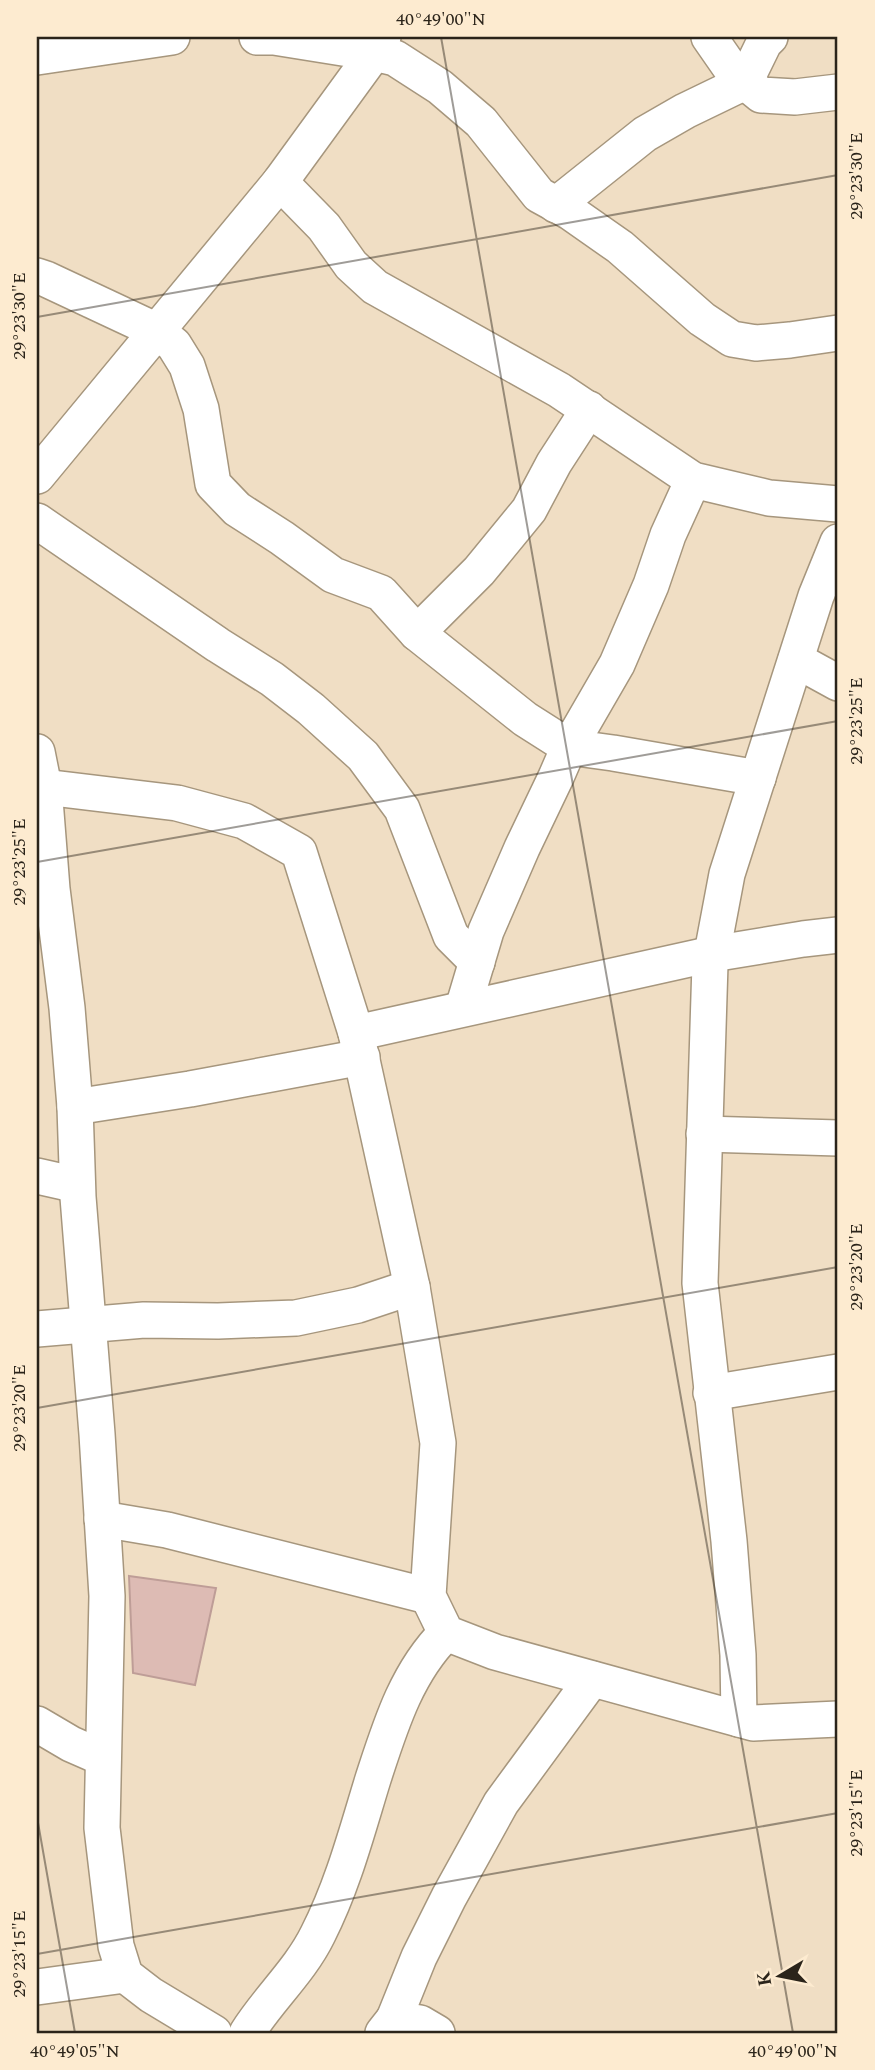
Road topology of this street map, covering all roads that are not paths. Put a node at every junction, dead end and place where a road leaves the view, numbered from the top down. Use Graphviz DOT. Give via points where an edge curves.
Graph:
graph roads {
  1 [pos="173,37"];
  2 [pos="257,37"];
  3 [pos="709,37"];
  4 [pos="770,37"];
  5 [pos="379,45"];
  6 [pos="37,57"];
  7 [pos="745,82"];
  8 [pos="838,92"];
  9 [pos="280,182"];
  10 [pos="556,205"];
  11 [pos="37,276"];
  12 [pos="157,331"];
  13 [pos="838,333"];
  14 [pos="589,409"];
  15 [pos="37,476"];
  16 [pos="693,480"];
  17 [pos="838,504"];
  18 [pos="37,521"];
  19 [pos="838,542"];
  20 [pos="417,633"];
  21 [pos="796,660"];
  22 [pos="838,683"];
  23 [pos="569,747"];
  24 [pos="37,752"];
  25 [pos="758,778"];
  26 [pos="44,787"];
  27 [pos="838,935"];
  28 [pos="712,954"];
  29 [pos="477,962"];
  30 [pos="463,1008"];
  31 [pos="359,1045"];
  32 [pos="75,1108"];
  33 [pos="704,1134"];
  34 [pos="838,1138"];
  35 [pos="37,1176"];
  36 [pos="77,1185"];
  37 [pos="412,1287"];
  38 [pos="88,1324"];
  39 [pos="37,1329"];
  40 [pos="838,1371"];
  41 [pos="711,1393"];
  42 [pos="102,1519"];
  43 [pos="428,1596"];
  44 [pos="446,1633"];
  45 [pos="592,1679"];
  46 [pos="738,1718"];
  47 [pos="838,1719"];
  48 [pos="37,1724"];
  49 [pos="103,1758"];
  50 [pos="125,1975"];
  51 [pos="37,1987"];
  52 [pos="388,2026"];
  53 [pos="214,2033"];
  54 [pos="247,2033"];
  55 [pos="437,2033"];
  1 -- 6 [label="street"];
  2 -- 5 [label="street"];
  3 -- 7 [label="street"];
  4 -- 7 [label="street"];
  5 -- 9 [label="street"];
  5 -- 10 [label="street" via="481,121 539,195"];
  7 -- 8 [label="street" via="761,95"];
  7 -- 10 [label="street" via="645,134"];
  9 -- 12 [label="street"];
  9 -- 14 [label="street" via="375,287"];
  10 -- 13 [label="street" via="620,247 702,319 732,339 756,343"];
  11 -- 12 [label="street"];
  12 -- 15 [label="street"];
  12 -- 20 [label="street" via="174,345 187,366 201,409 213,484 237,509 333,575 381,593"];
  14 -- 16 [label="street"];
  14 -- 20 [label="street" via="528,510 479,570"];
  16 -- 17 [label="street" via="769,498"];
  16 -- 23 [label="street" via="617,664"];
  18 -- 29 [label="street" via="272,679 363,756 402,809 451,936"];
  19 -- 21 [label="street"];
  20 -- 23 [label="street" via="524,719"];
  21 -- 22 [label="street"];
  21 -- 25 [label="street"];
  23 -- 25 [label="street"];
  23 -- 29 [label="street" via="486,931"];
  24 -- 26 [label="street"];
  25 -- 28 [label="street" via="727,874"];
  26 -- 31 [label="street" via="177,803 244,821 299,852"];
  26 -- 32 [label="street"];
  27 -- 28 [label="street"];
  28 -- 30 [label="street"];
  28 -- 33 [label="street"];
  29 -- 30 [label="street"];
  30 -- 31 [label="street"];
  31 -- 32 [label="street" via="190,1089"];
  31 -- 37 [label="street"];
  32 -- 36 [label="street"];
  33 -- 34 [label="street"];
  33 -- 41 [label="street" via="699,1283"];
  35 -- 36 [label="street"];
  36 -- 38 [label="street"];
  37 -- 38 [label="street" via="296,1318"];
  37 -- 43 [label="street" via="438,1443"];
  38 -- 39 [label="street"];
  38 -- 42 [label="street"];
  40 -- 41 [label="street"];
  41 -- 46 [label="street" via="729,1541"];
  42 -- 43 [label="street" via="167,1530"];
  42 -- 49 [label="street" via="107,1596"];
  43 -- 44 [label="street"];
  44 -- 45 [label="street"];
  44 -- 54 [label="street" via="407,1686 388,1730 345,1872 318,1935"];
  45 -- 46 [label="street"];
  45 -- 52 [label="street" via="501,1803 443,1909"];
  46 -- 47 [label="street" via="753,1723"];
  48 -- 49 [label="street"];
  49 -- 50 [label="street" via="108,1887"];
  50 -- 51 [label="street"];
  50 -- 53 [label="street"];
  52 -- 55 [label="street" via="420,2023"];
}
